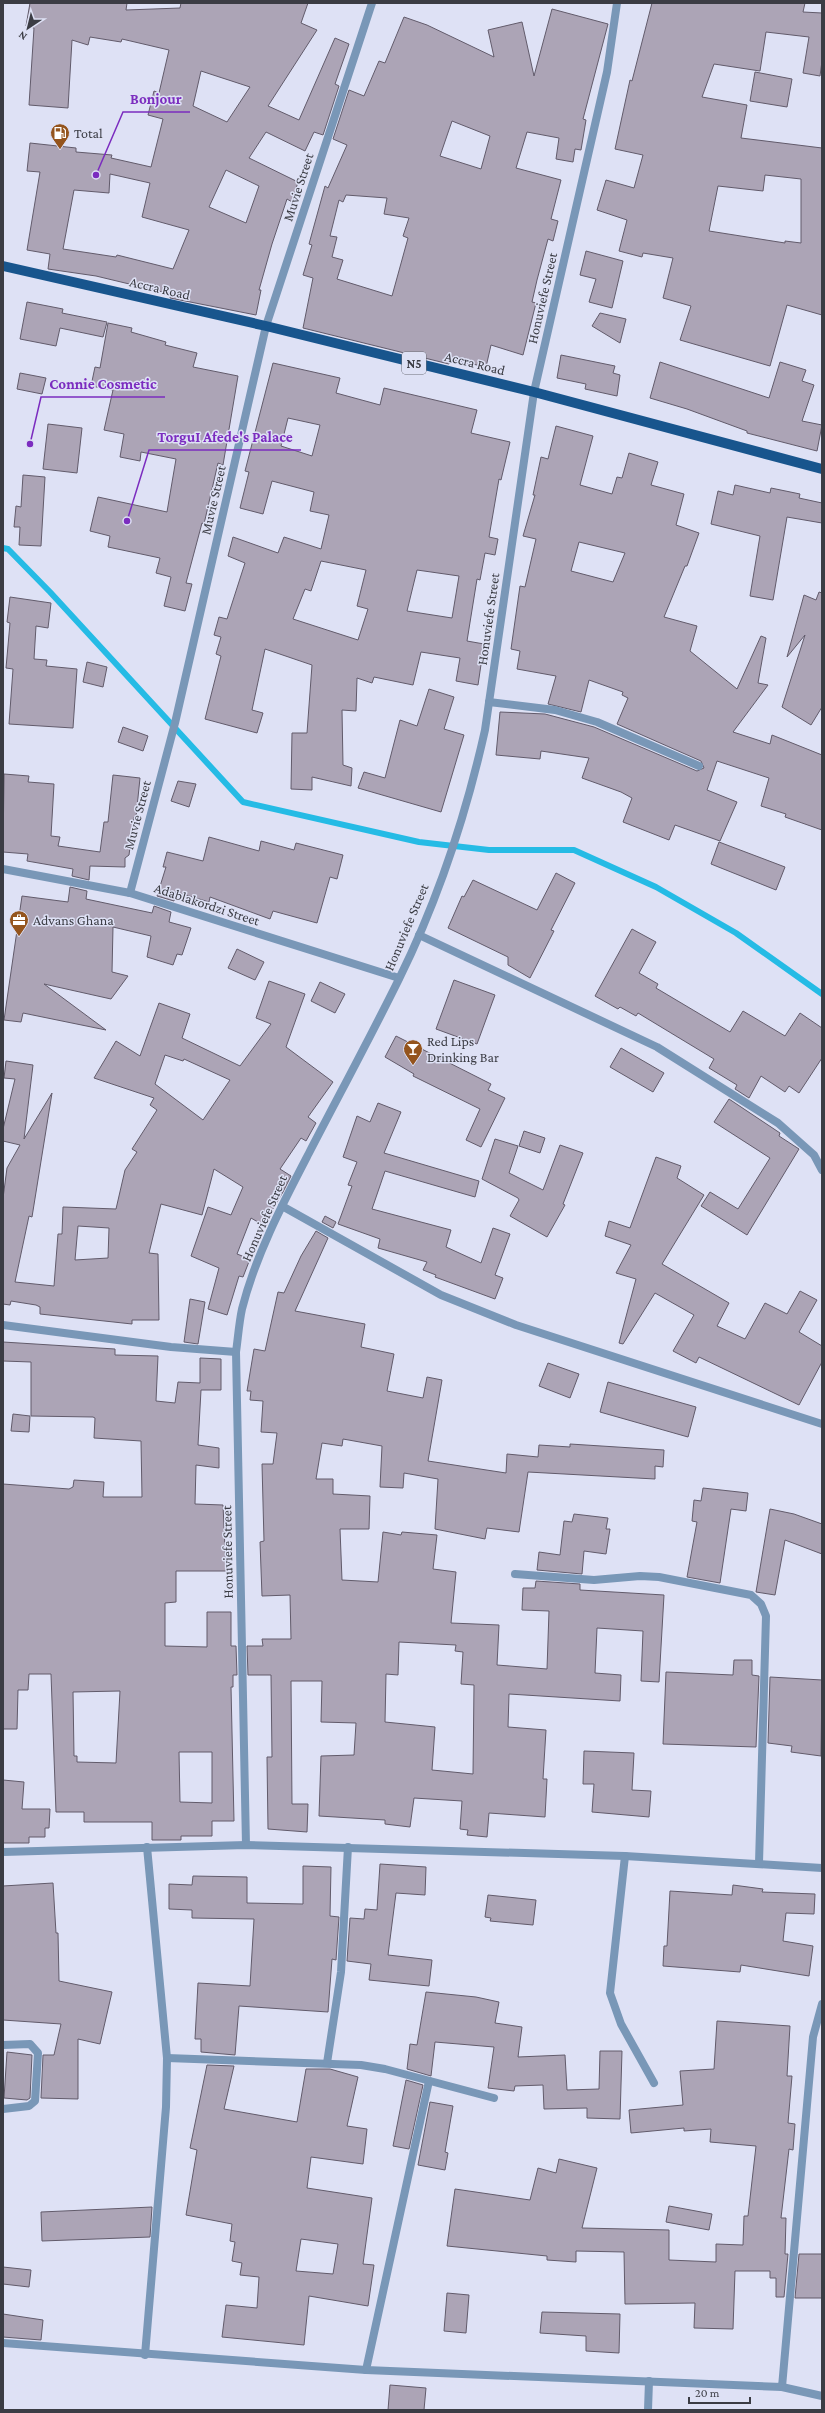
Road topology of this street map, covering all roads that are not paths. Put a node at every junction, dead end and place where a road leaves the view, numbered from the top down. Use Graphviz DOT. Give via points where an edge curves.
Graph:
graph roads {
  1 [pos="372,3"];
  2 [pos="617,3"];
  3 [pos="3,266"];
  4 [pos="266,326"];
  5 [pos="534,392"];
  6 [pos="822,469"];
  7 [pos="489,702"];
  8 [pos="699,766"];
  9 [pos="3,868"];
  10 [pos="130,893"];
  11 [pos="419,936"];
  12 [pos="399,978"];
  13 [pos="822,1170"];
  14 [pos="282,1206"];
  15 [pos="3,1325"];
  16 [pos="236,1352"];
  17 [pos="822,1424"];
  18 [pos="515,1574"];
  19 [pos="246,1845"];
  20 [pos="147,1847"];
  21 [pos="348,1847"];
  22 [pos="3,1852"];
  23 [pos="625,1856"];
  24 [pos="759,1863"];
  25 [pos="822,1868"];
  26 [pos="822,2004"];
  27 [pos="3,2045"];
  28 [pos="167,2058"];
  29 [pos="327,2063"];
  30 [pos="429,2081"];
  31 [pos="654,2083"];
  32 [pos="494,2098"];
  33 [pos="3,2109"];
  34 [pos="3,2343"];
  35 [pos="145,2355"];
  36 [pos="366,2370"];
  37 [pos="649,2381"];
  38 [pos="782,2387"];
  39 [pos="822,2396"];
  40 [pos="648,2410"];
  1 -- 4 [label="street, Muvie Street"];
  2 -- 5 [label="street, Honuviefe Street" via="607,72"];
  3 -- 4 [label="main road, Accra Road / N5"];
  4 -- 5 [label="main road, Accra Road / N5"];
  4 -- 10 [label="street, Muvie Street" via="175,722"];
  5 -- 6 [label="main road, Accra Road / N5"];
  5 -- 7 [label="street, Honuviefe Street"];
  7 -- 8 [label="street" via="555,710 597,722"];
  7 -- 11 [label="street, Honuviefe Street" via="474,779 456,838"];
  9 -- 10 [label="street, Adablakordzi Street"];
  10 -- 12 [label="street, Adablakordzi Street"];
  11 -- 12 [label="street, Honuviefe Street"];
  11 -- 13 [label="street" via="657,1047 778,1123 814,1155"];
  12 -- 14 [label="street, Honuviefe Street"];
  14 -- 16 [label="street, Honuviefe Street" via="253,1274 242,1310"];
  14 -- 17 [label="street" via="441,1295 516,1325"];
  15 -- 16 [label="street" via="171,1347"];
  16 -- 19 [label="street, Honuviefe Street"];
  18 -- 24 [label="street" via="594,1580 659,1577 750,1595 761,1604 766,1616"];
  19 -- 20 [label="street"];
  19 -- 21 [label="street"];
  20 -- 22 [label="street"];
  20 -- 28 [label="street"];
  21 -- 23 [label="street"];
  21 -- 29 [label="street" via="341,1972"];
  23 -- 24 [label="street"];
  23 -- 31 [label="street" via="610,1993 621,2024"];
  24 -- 25 [label="street"];
  26 -- 38 [label="street" via="813,2037"];
  27 -- 33 [label="street" via="30,2044 38,2053 35,2101 29,2106"];
  28 -- 29 [label="street"];
  28 -- 35 [label="street" via="166,2108"];
  29 -- 30 [label="street" via="385,2069"];
  30 -- 32 [label="street"];
  30 -- 36 [label="street"];
  34 -- 35 [label="street"];
  35 -- 36 [label="street"];
  36 -- 37 [label="street"];
  37 -- 38 [label="street"];
  37 -- 40 [label="street"];
  38 -- 39 [label="street"];
}
